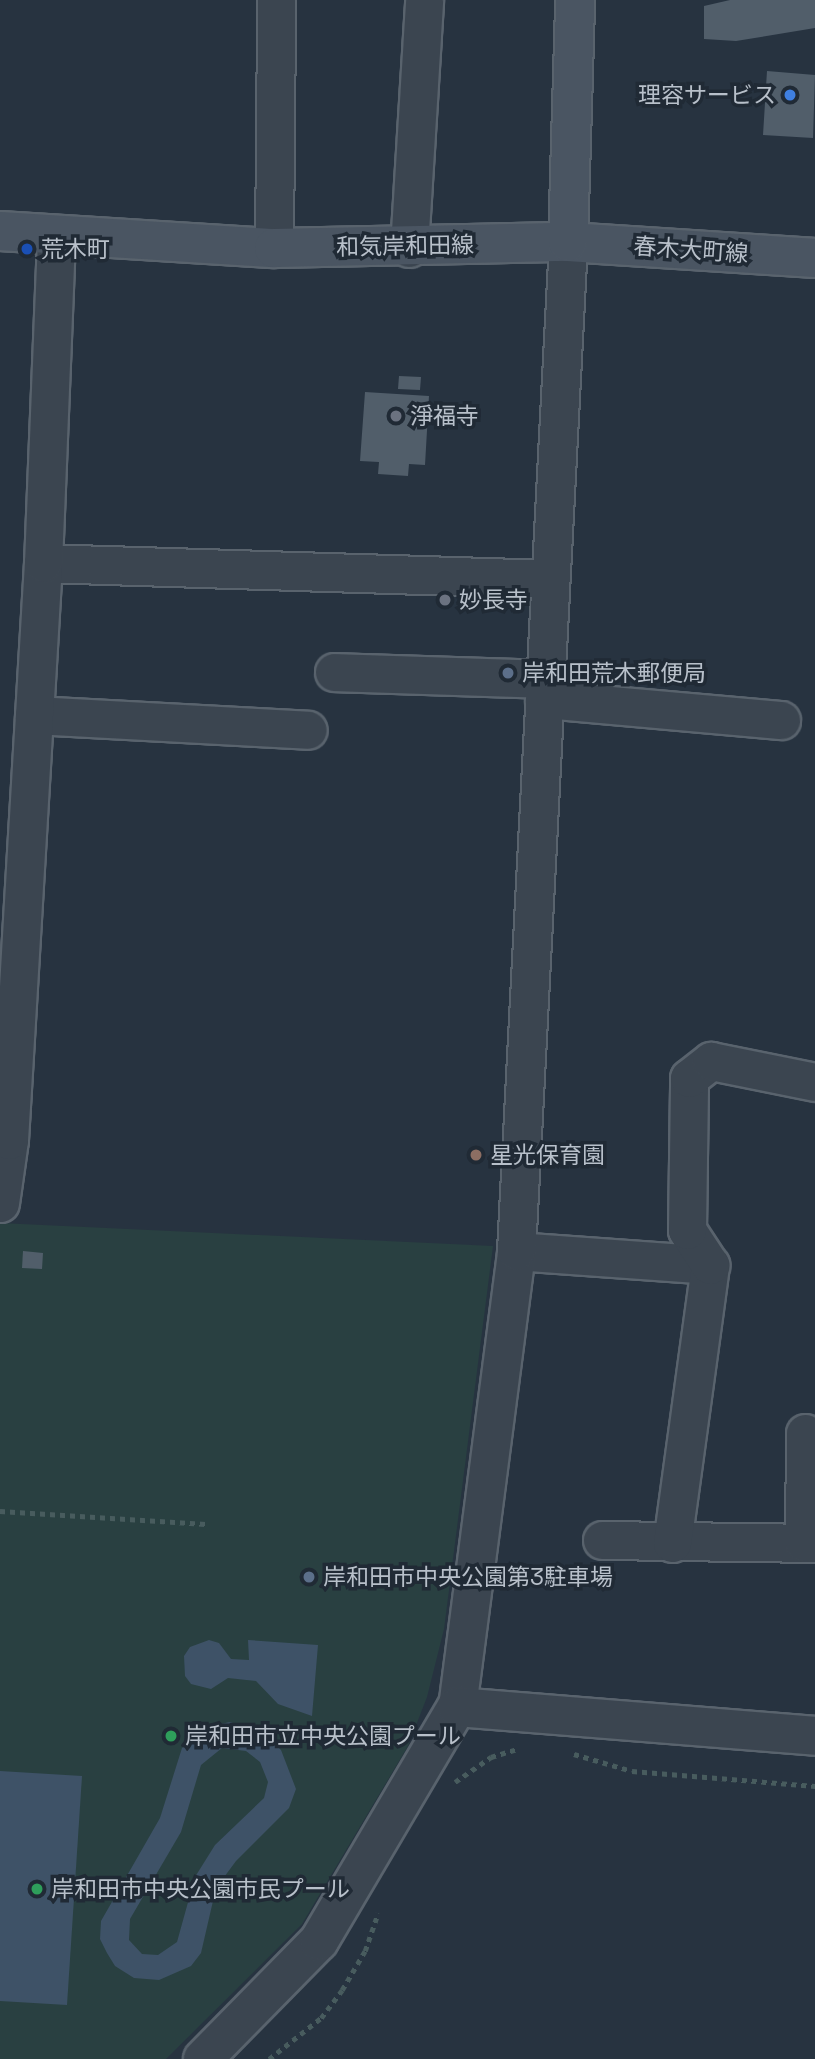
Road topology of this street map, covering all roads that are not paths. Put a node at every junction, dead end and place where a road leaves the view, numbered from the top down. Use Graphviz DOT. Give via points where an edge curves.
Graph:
graph roads {
  1 [pos="276,0"];
  2 [pos="424,0"];
  3 [pos="575,0"];
  4 [pos="0,231"];
  5 [pos="56,234"];
  6 [pos="568,242"];
  7 [pos="274,248"];
  8 [pos="409,248"];
  9 [pos="815,258"];
  10 [pos="43,563"];
  11 [pos="550,579"];
  12 [pos="334,672"];
  13 [pos="545,689"];
  14 [pos="34,715"];
  15 [pos="781,720"];
  16 [pos="308,730"];
  17 [pos="9,942"];
  18 [pos="815,1083"];
  19 [pos="0,1203"];
  20 [pos="516,1251"];
  21 [pos="710,1265"];
  22 [pos="805,1433"];
  23 [pos="602,1540"];
  24 [pos="672,1543"];
  25 [pos="809,1543"];
  26 [pos="457,1707"];
  27 [pos="815,1735"];
  28 [pos="203,2059"];
  1 -- 7 [label="street"];
  2 -- 8 [label="street"];
  3 -- 6 [label="main road"];
  4 -- 5 [label="main road, 和気岸和田線"];
  5 -- 7 [label="main road, 和気岸和田線"];
  5 -- 10 [label="street"];
  6 -- 8 [label="main road, 和気岸和田線"];
  6 -- 9 [label="main road, 春木大町線"];
  6 -- 11 [label="street"];
  7 -- 8 [label="main road, 和気岸和田線"];
  10 -- 11 [label="street"];
  10 -- 14 [label="street"];
  11 -- 13 [label="street"];
  12 -- 13 [label="street"];
  13 -- 15 [label="street"];
  13 -- 20 [label="street"];
  14 -- 16 [label="street"];
  14 -- 17 [label="street"];
  17 -- 19 [label="street" via="9,1140"];
  18 -- 21 [label="street" via="711,1061 689,1078 687,1230"];
  20 -- 21 [label="street"];
  20 -- 26 [label="street"];
  21 -- 24 [label="street"];
  22 -- 25 [label="street"];
  23 -- 24 [label="street"];
  24 -- 25 [label="street"];
  26 -- 27 [label="street"];
  26 -- 28 [label="street" via="319,1941"];
}
